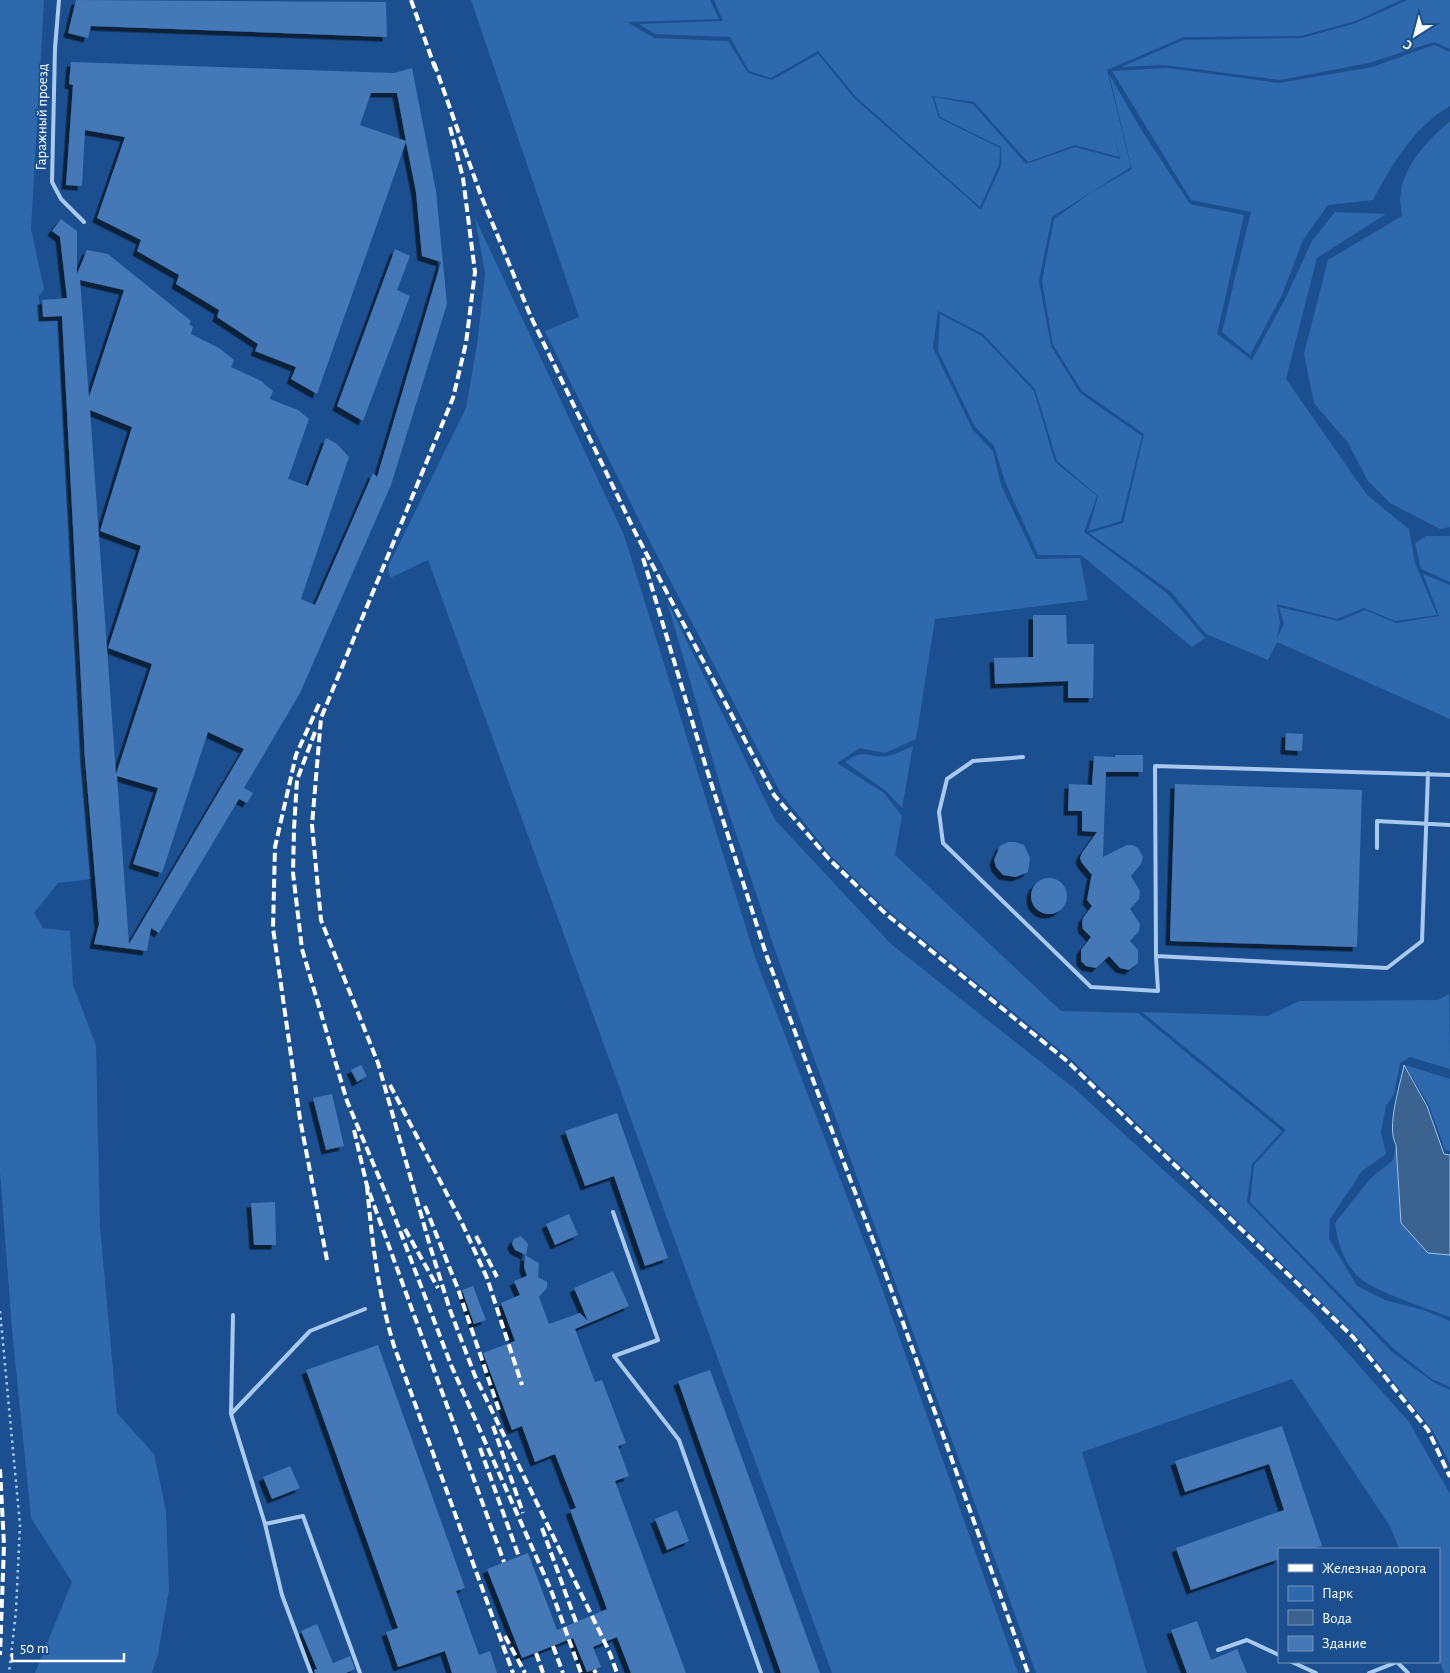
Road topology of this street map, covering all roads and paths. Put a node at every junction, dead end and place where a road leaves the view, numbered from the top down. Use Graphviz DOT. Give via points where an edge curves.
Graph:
graph roads {
  1 [pos="59,0"];
  2 [pos="84,222"];
  3 [pos="1024,757"];
  4 [pos="1428,773"];
  5 [pos="1450,775"];
  6 [pos="1426,824"];
  7 [pos="1450,825"];
  8 [pos="1376,848"];
  9 [pos="1156,956"];
  10 [pos="613,1212"];
  11 [pos="364,1309"];
  12 [pos="0,1311"];
  13 [pos="233,1315"];
  14 [pos="232,1414"];
  15 [pos="265,1524"];
  16 [pos="1218,1650"];
  17 [pos="1278,1655"];
  18 [pos="1294,1663"];
  19 [pos="1395,1663"];
  20 [pos="1399,1663"];
  21 [pos="9,1673"];
  22 [pos="311,1673"];
  23 [pos="360,1673"];
  24 [pos="761,1673"];
  25 [pos="1316,1673"];
  26 [pos="1369,1673"];
  27 [pos="1408,1673"];
  1 -- 2 [label="lane, Гаражный проезд" via="52,182 62,199"];
  3 -- 9 [label="lane" via="973,761 947,779 939,812 943,843 1091,987 1158,991"];
  4 -- 5 [label="lane"];
  4 -- 6 [label="lane"];
  4 -- 9 [label="lane" via="1156,766"];
  6 -- 7 [label="lane"];
  6 -- 8 [label="lane" via="1377,821"];
  6 -- 9 [label="lane" via="1422,941 1387,968"];
  10 -- 24 [label="lane" via="658,1340 614,1356 679,1440"];
  11 -- 14 [label="lane" via="310,1331"];
  12 -- 21 [label="path" via="20,1525"];
  13 -- 14 [label="lane"];
  14 -- 15 [label="lane"];
  15 -- 22 [label="lane" via="282,1595"];
  15 -- 23 [label="lane" via="303,1516"];
  16 -- 17 [label="lane" via="1247,1640"];
  18 -- 25 [label="lane"];
  19 -- 26 [label="lane"];
  20 -- 27 [label="lane"];
}
